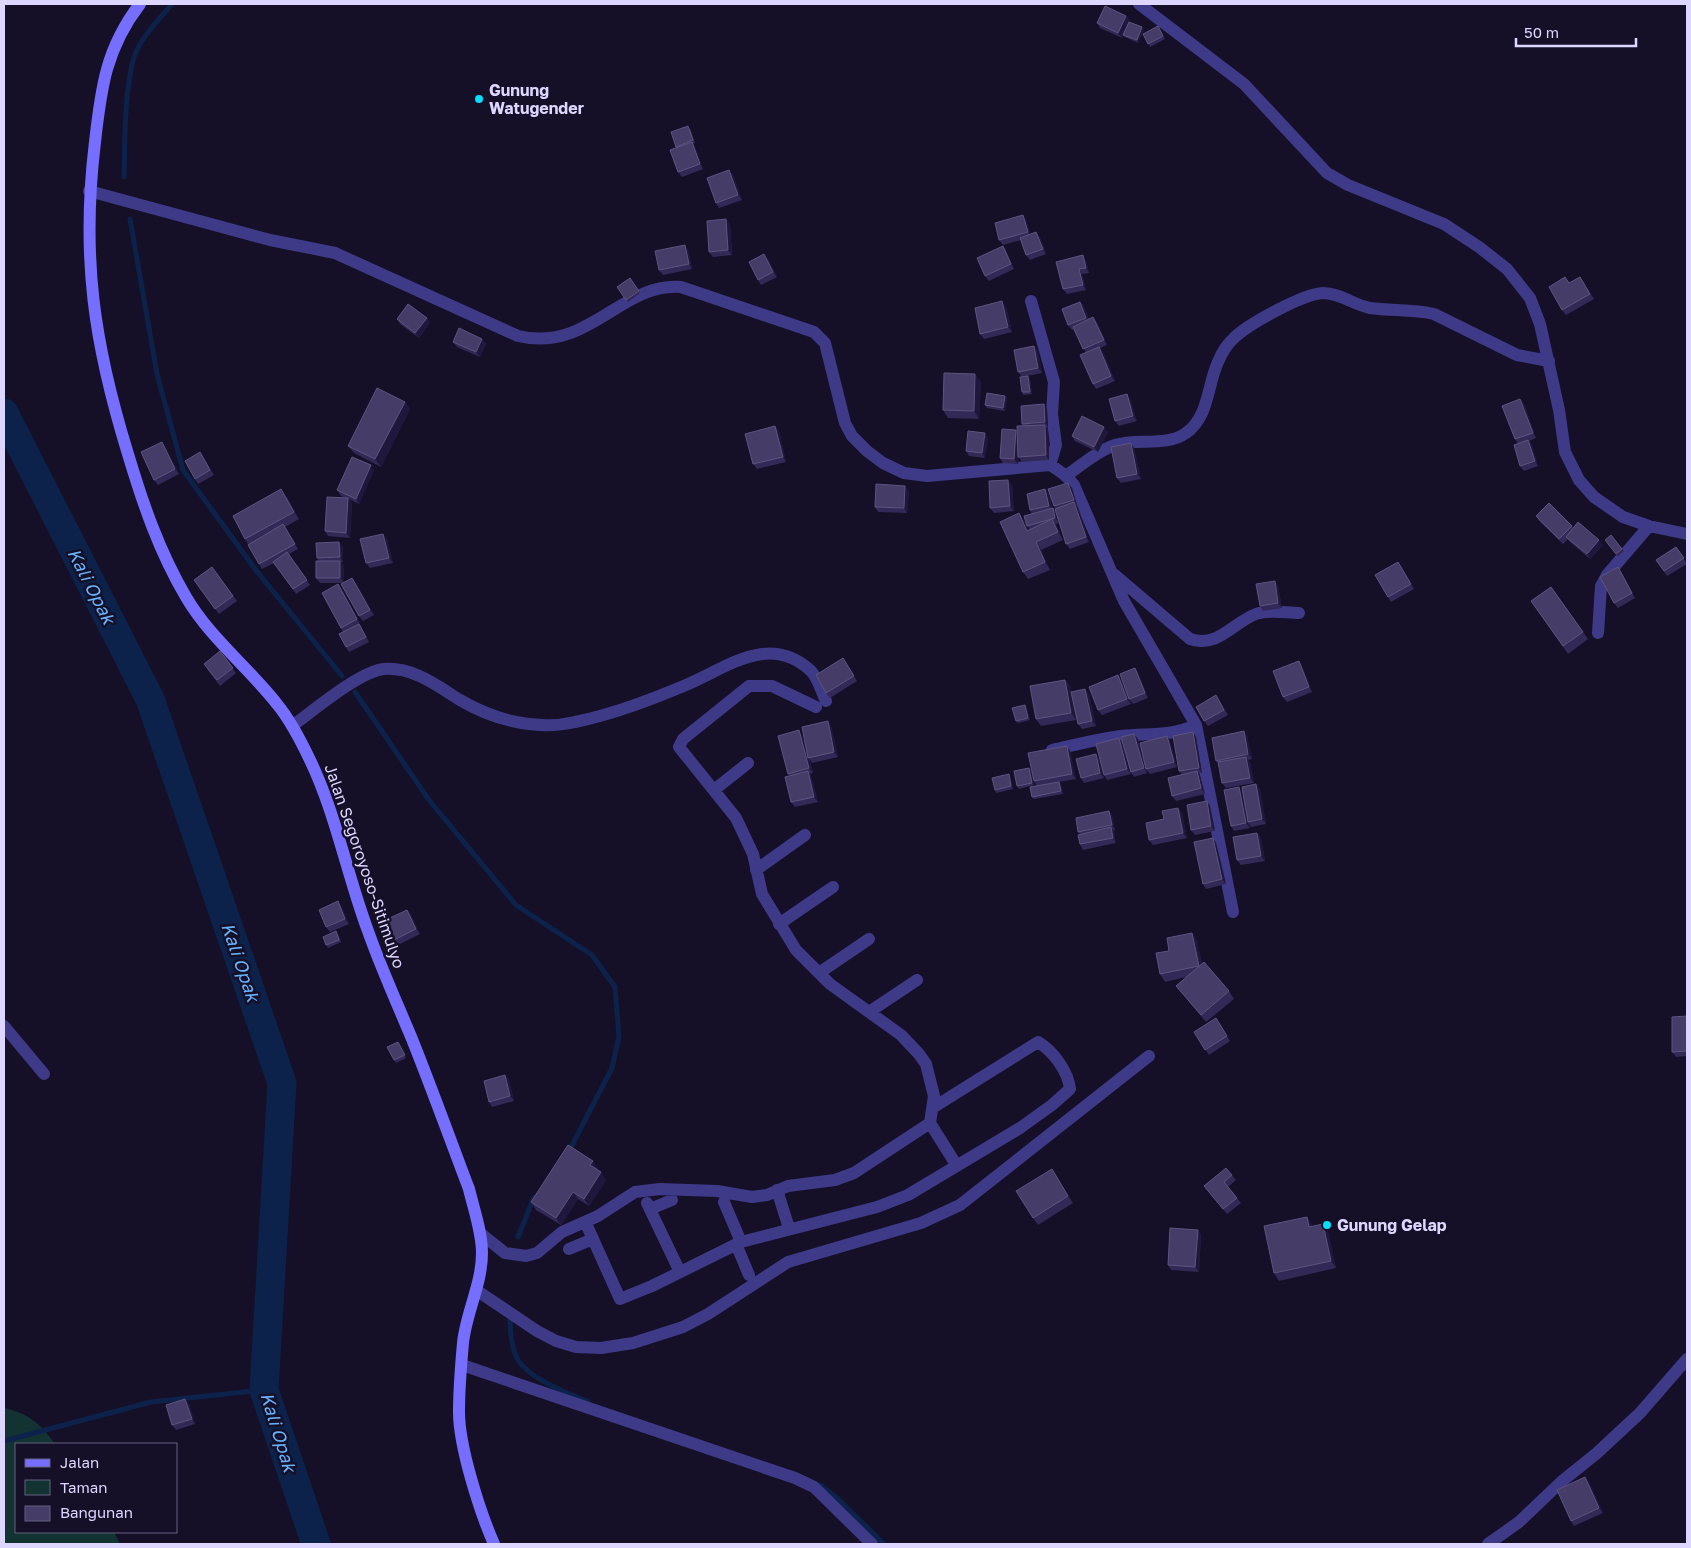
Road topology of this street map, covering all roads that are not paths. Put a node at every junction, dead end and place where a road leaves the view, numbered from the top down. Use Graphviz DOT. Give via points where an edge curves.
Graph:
graph roads {
  1 [pos="140,4"];
  2 [pos="1139,4"];
  3 [pos="89,191"];
  4 [pos="1031,301"];
  5 [pos="1549,360"];
  6 [pos="1050,465"];
  7 [pos="1066,475"];
  8 [pos="1649,526"];
  9 [pos="1687,534"];
  10 [pos="1111,572"];
  11 [pos="1299,613"];
  12 [pos="1598,633"];
  13 [pos="1196,725"];
  14 [pos="292,726"];
  15 [pos="1042,752"];
  16 [pos="748,763"];
  17 [pos="714,790"];
  18 [pos="805,835"];
  19 [pos="756,870"];
  20 [pos="833,888"];
  21 [pos="1233,912"];
  22 [pos="779,924"];
  23 [pos="869,939"];
  24 [pos="819,972"];
  25 [pos="917,980"];
  26 [pos="869,1012"];
  27 [pos="4,1026"];
  28 [pos="1149,1056"];
  29 [pos="44,1074"];
  30 [pos="934,1107"];
  31 [pos="930,1123"];
  32 [pos="957,1166"];
  33 [pos="777,1190"];
  34 [pos="672,1200"];
  35 [pos="724,1202"];
  36 [pos="789,1228"];
  37 [pos="480,1233"];
  38 [pos="739,1243"];
  39 [pos="569,1249"];
  40 [pos="680,1272"];
  41 [pos="749,1275"];
  42 [pos="476,1290"];
  43 [pos="1687,1359"];
  44 [pos="462,1366"];
  45 [pos="494,1544"];
  46 [pos="872,1544"];
  47 [pos="1488,1544"];
  1 -- 3 [label="main road, Jalan Segoroyoso-Sitimulyo" via="125,24 107,65"];
  2 -- 5 [label="street" via="1244,84 1327,173 1348,185 1444,224 1506,269 1530,298"];
  3 -- 6 [label="street" via="270,240 335,253 532,340 569,335 648,292 680,286 821,336 845,422 852,436 883,463 904,473 927,476"];
  3 -- 14 [label="main road, Jalan Segoroyoso-Sitimulyo" via="88,248 102,364 147,516 186,598 205,627 278,705"];
  4 -- 6 [label="street" via="1054,382 1052,414 1056,445"];
  5 -- 7 [label="street" via="1517,356 1434,314 1370,308 1331,294 1312,295 1235,336 1217,364 1203,412 1185,434 1115,445"];
  5 -- 8 [label="street" via="1565,452 1579,480 1594,497 1623,517"];
  6 -- 7 [label="street"];
  7 -- 10 [label="street" via="1074,485"];
  8 -- 9 [label="street"];
  8 -- 12 [label="street" via="1601,586"];
  10 -- 11 [label="street" via="1190,639 1202,643 1215,639 1257,614"];
  10 -- 13 [label="street" via="1130,612"];
  13 -- 15 [label="street" via="1165,735 1108,737"];
  13 -- 21 [label="street"];
  14 -- 17 [label="street" via="360,678 382,669 401,669 419,675 462,701 508,722 537,725 574,723 646,702 751,655 776,653 795,660 812,672 821,704 772,686 749,686 683,739 678,747"];
  14 -- 37 [label="main road, Jalan Segoroyoso-Sitimulyo" via="324,793 368,934 469,1190"];
  16 -- 17 [label="street"];
  17 -- 19 [label="street" via="736,818 753,854"];
  18 -- 19 [label="street"];
  19 -- 22 [label="street" via="762,894"];
  20 -- 22 [label="street"];
  22 -- 24 [label="street" via="796,950"];
  23 -- 24 [label="street"];
  24 -- 26 [label="street"];
  25 -- 26 [label="street"];
  26 -- 30 [label="street" via="919,1054 930,1077"];
  27 -- 29 [label="street"];
  28 -- 42 [label="street" via="960,1205 921,1223 788,1262 683,1327 633,1343 601,1348 576,1347 537,1331"];
  30 -- 31 [label="street"];
  30 -- 32 [label="street" via="1038,1042 1049,1048 1069,1080 1070,1089 1052,1105"];
  31 -- 32 [label="street"];
  31 -- 33 [label="street" via="849,1176"];
  32 -- 36 [label="street" via="908,1195 877,1207"];
  33 -- 36 [label="street"];
  33 -- 37 [label="street" via="762,1197 746,1198 717,1191 660,1189 635,1192 526,1256 505,1253"];
  34 -- 40 [label="street" via="649,1206"];
  35 -- 38 [label="street"];
  36 -- 38 [label="street"];
  37 -- 42 [label="main road, Jalan Segoroyoso-Sitimulyo" via="482,1255"];
  38 -- 40 [label="street"];
  38 -- 41 [label="street"];
  39 -- 40 [label="street" via="590,1233 620,1299"];
  42 -- 44 [label="main road, Jalan Segoroyoso-Sitimulyo" via="463,1340"];
  43 -- 47 [label="street" via="1640,1413 1597,1453 1519,1522"];
  44 -- 45 [label="main road, Jalan Segoroyoso-Sitimulyo" via="459,1414 468,1462"];
  44 -- 46 [label="street" via="795,1478 814,1487"];
}
